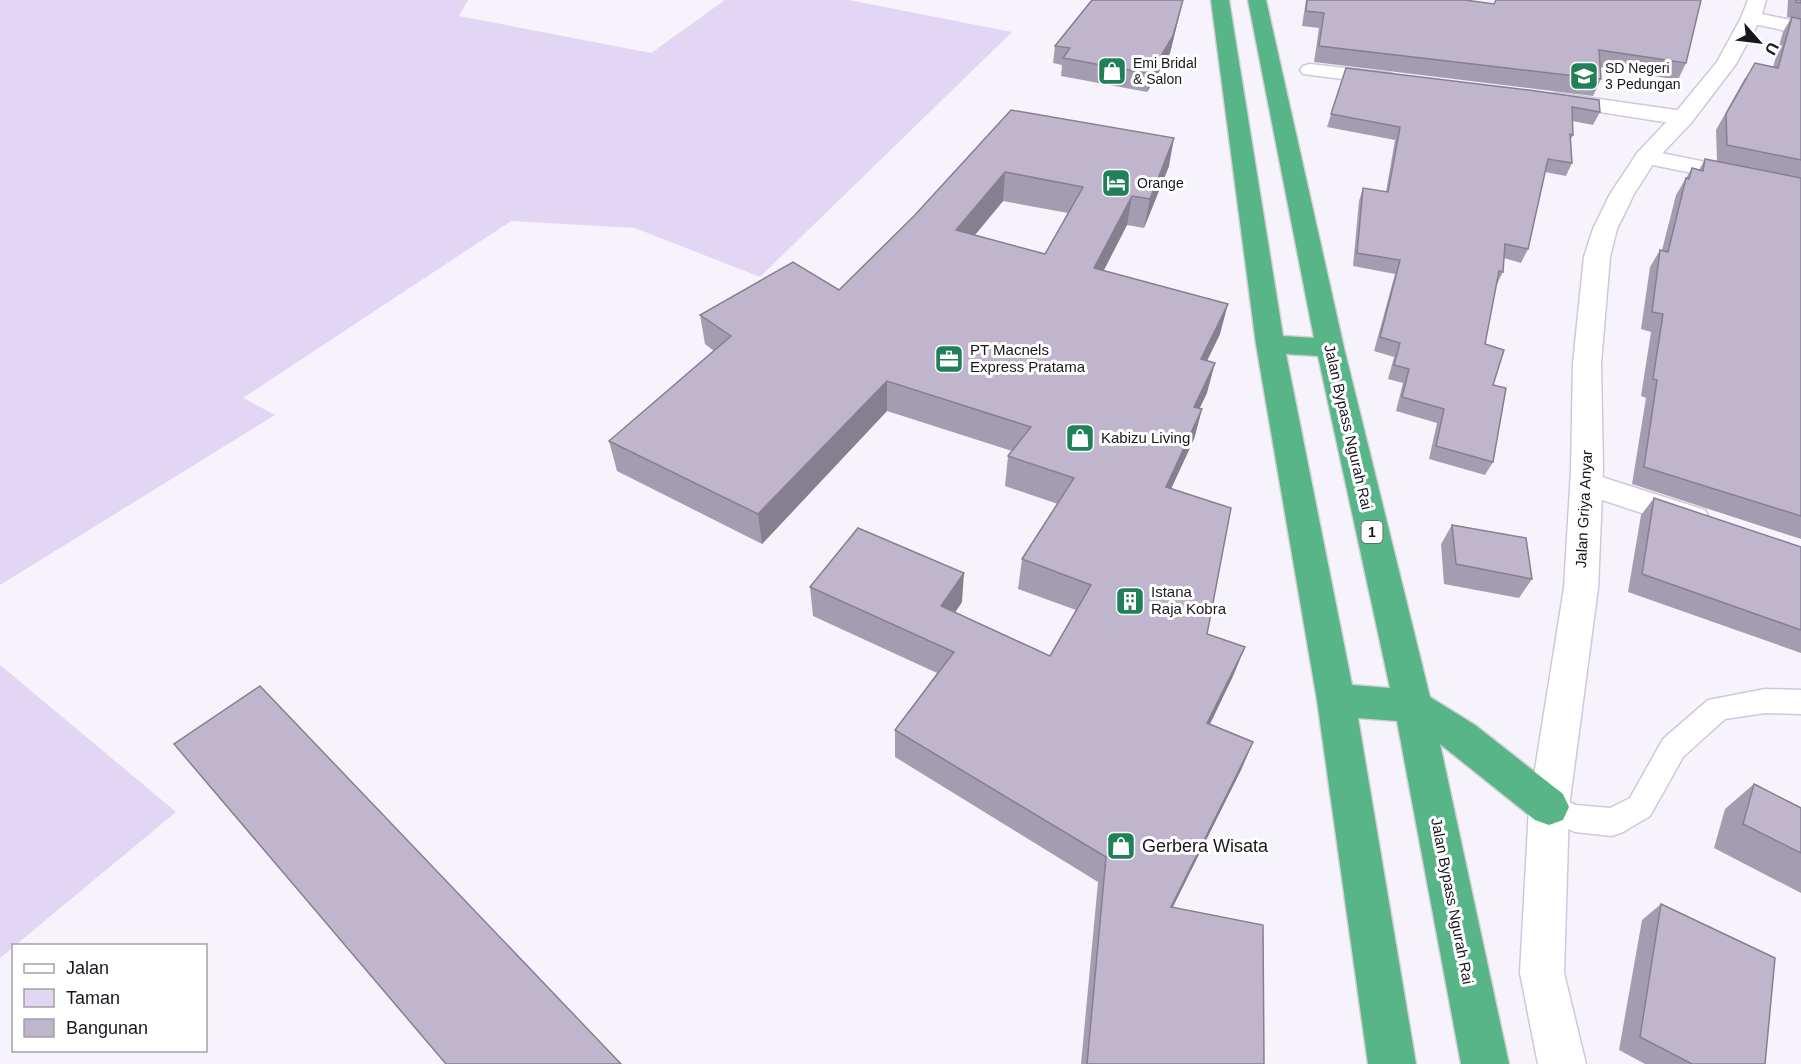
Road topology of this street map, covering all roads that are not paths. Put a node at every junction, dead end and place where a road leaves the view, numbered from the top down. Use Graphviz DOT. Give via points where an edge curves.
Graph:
graph roads {
  1 [pos="1220,0"];
  2 [pos="1257,0"];
  3 [pos="1754,9"];
  4 [pos="1801,28"];
  5 [pos="1310,70"];
  6 [pos="1412,81"];
  7 [pos="1536,96"];
  8 [pos="1683,118"];
  9 [pos="1646,157"];
  10 [pos="1801,188"];
  11 [pos="1270,344"];
  12 [pos="1330,348"];
  13 [pos="1586,483"];
  14 [pos="1722,528"];
  15 [pos="1336,700"];
  16 [pos="1801,702"];
  17 [pos="1413,706"];
  18 [pos="1549,807"];
  19 [pos="1392,1064"];
  20 [pos="1485,1064"];
  21 [pos="1562,1064"];
  1 -- 11 [label="highway"];
  2 -- 12 [label="highway, Jalan Bypass Ngurah Rai / 1"];
  3 -- 4 [label="street"];
  3 -- 8 [label="street, Jalan Griya Anyar" via="1726,64"];
  5 -- 6 [label="street"];
  7 -- 8 [label="street"];
  8 -- 9 [label="street, Jalan Griya Anyar"];
  9 -- 10 [label="street"];
  9 -- 13 [label="street, Jalan Griya Anyar" via="1622,194 1597,257 1587,363"];
  11 -- 12 [label="highway"];
  11 -- 15 [label="highway"];
  12 -- 17 [label="highway, Jalan Bypass Ngurah Rai / 1"];
  13 -- 14 [label="street"];
  13 -- 18 [label="street, Jalan Griya Anyar" via="1581,588"];
  15 -- 17 [label="highway"];
  15 -- 19 [label="highway"];
  16 -- 18 [label="lane" via="1765,701 1718,708 1673,748 1640,807 1612,822 1575,818"];
  17 -- 18 [label="highway" via="1461,737"];
  17 -- 20 [label="highway, Jalan Bypass Ngurah Rai / 1"];
  18 -- 21 [label="street, Jalan Griya Anyar" via="1542,973"];
}
